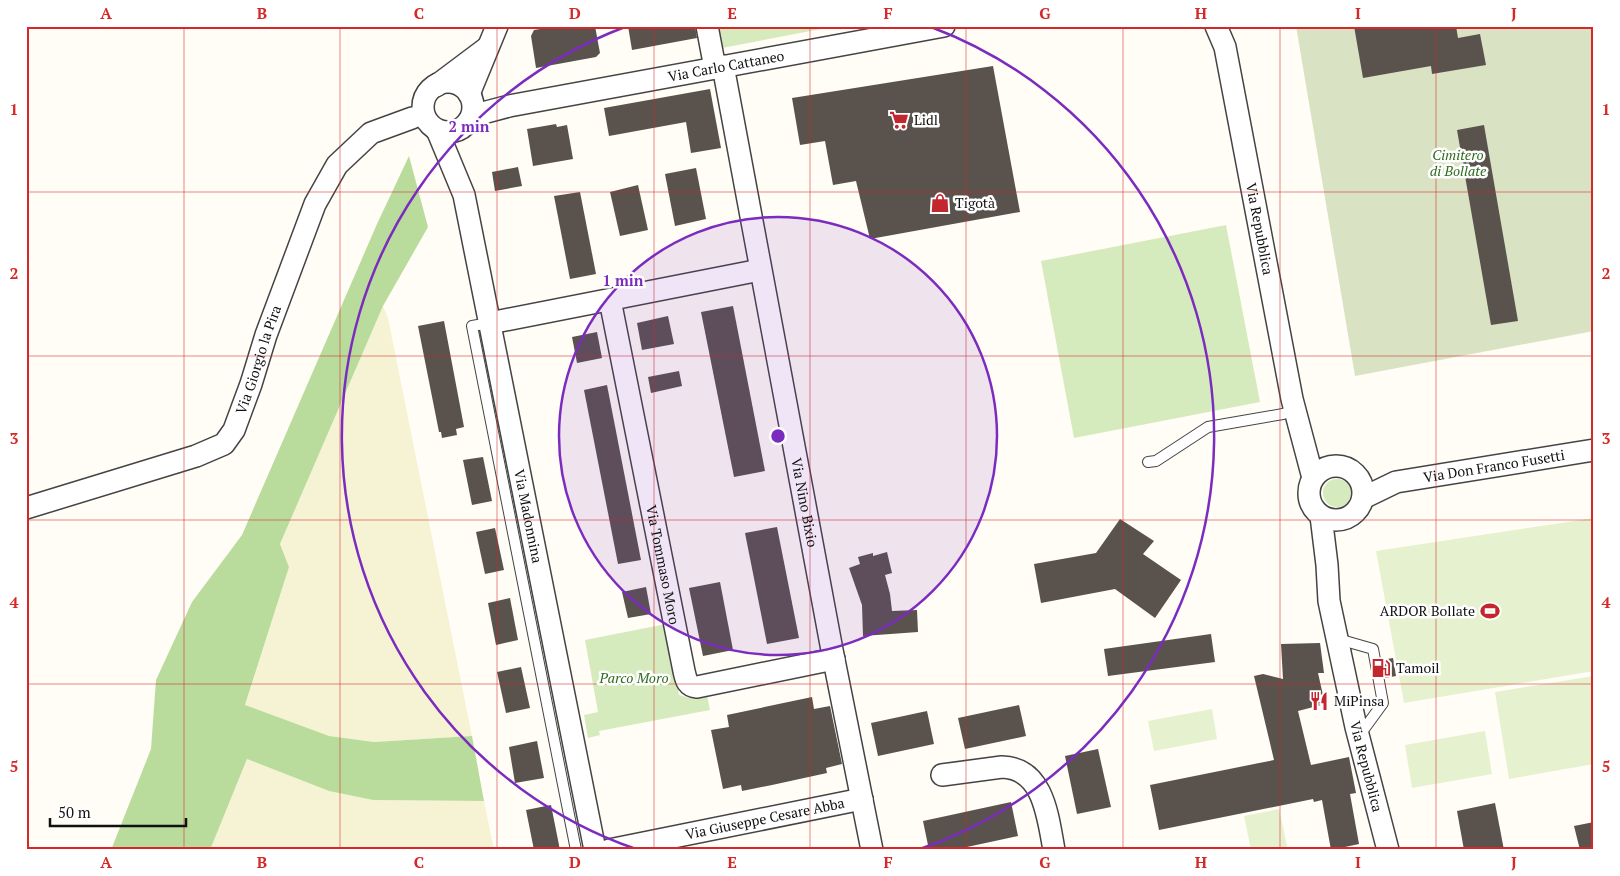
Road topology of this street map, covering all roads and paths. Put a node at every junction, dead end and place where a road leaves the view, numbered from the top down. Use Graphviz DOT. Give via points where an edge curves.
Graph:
graph roads {
  1 [pos="497,26"];
  2 [pos="707,26"];
  3 [pos="944,26"];
  4 [pos="1216,26"];
  5 [pos="1226,26"];
  6 [pos="488,47"];
  7 [pos="1225,48"];
  8 [pos="719,67"];
  9 [pos="432,88"];
  10 [pos="470,96"];
  11 [pos="509,106"];
  12 [pos="412,118"];
  13 [pos="466,124"];
  14 [pos="437,130"];
  15 [pos="459,182"];
  16 [pos="760,270"];
  17 [pos="610,300"];
  18 [pos="490,323"];
  19 [pos="1295,410"];
  20 [pos="1594,450"];
  21 [pos="1148,462"];
  22 [pos="1331,466"];
  23 [pos="1357,476"];
  24 [pos="1313,478"];
  25 [pos="1396,482"];
  26 [pos="1363,498"];
  27 [pos="26,508"];
  28 [pos="1322,516"];
  29 [pos="1343,520"];
  30 [pos="1327,565"];
  31 [pos="1337,639"];
  32 [pos="834,659"];
  33 [pos="1359,737"];
  34 [pos="942,775"];
  35 [pos="862,799"];
  36 [pos="576,850"];
  37 [pos="595,850"];
  38 [pos="610,850"];
  39 [pos="872,850"];
  40 [pos="1054,850"];
  41 [pos="1388,850"];
  1 -- 6 [label="street"];
  2 -- 8 [label="street, Via Nino Bixio"];
  3 -- 8 [label="street, Via Carlo Cattaneo"];
  4 -- 7 [label="street, Via Repubblica"];
  5 -- 7 [label="street, Via Repubblica"];
  6 -- 9 [label="street"];
  6 -- 10 [label="street"];
  7 -- 19 [label="street, Via Repubblica"];
  8 -- 11 [label="street, Via Carlo Cattaneo"];
  8 -- 16 [label="street, Via Nino Bixio"];
  9 -- 10 [label="street" via="447,82 463,88"];
  9 -- 14 [label="street" via="426,95 423,111"];
  10 -- 11 [label="street, Via Carlo Cattaneo" via="486,103"];
  10 -- 13 [label="street" via="472,114"];
  11 -- 13 [label="street, Via Carlo Cattaneo" via="479,114"];
  12 -- 27 [label="street, Via Giorgio la Pira" via="371,133 337,165 315,204 234,430 224,444 196,456"];
  13 -- 14 [label="street" via="450,132"];
  13 -- 15 [label="street, Via Madonnina"];
  14 -- 15 [label="street, Via Madonnina"];
  15 -- 18 [label="street, Via Madonnina"];
  16 -- 17 [label="street"];
  16 -- 32 [label="street, Via Nino Bixio"];
  17 -- 18 [label="street"];
  17 -- 32 [label="street, Via Tommaso Moro" via="688,684 697,687"];
  18 -- 36 [label="lane" via="472,326"];
  18 -- 37 [label="street, Via Madonnina"];
  19 -- 21 [label="lane" via="1208,427 1156,461"];
  19 -- 22 [label="street, Via Repubblica"];
  19 -- 24 [label="street, Via Repubblica"];
  20 -- 25 [label="street, Via Don Franco Fusetti"];
  22 -- 23 [label="street" via="1345,467"];
  22 -- 24 [label="street"];
  23 -- 25 [label="street, Via Don Franco Fusetti"];
  23 -- 26 [label="street"];
  24 -- 28 [label="street" via="1309,495 1315,511"];
  25 -- 26 [label="street, Via Don Franco Fusetti"];
  26 -- 29 [label="street" via="1356,512"];
  28 -- 29 [label="street"];
  28 -- 30 [label="street, Via Repubblica"];
  29 -- 30 [label="street, Via Repubblica"];
  30 -- 31 [label="street, Via Repubblica" via="1329,601"];
  31 -- 33 [label="street, Via Repubblica"];
  31 -- 33 [label="lane" via="1373,649 1383,703"];
  32 -- 35 [label="street, Via Nino Bixio"];
  33 -- 41 [label="street, Via Repubblica"];
  34 -- 40 [label="street" via="1002,767 1020,771 1043,798"];
  35 -- 38 [label="street, Via Giuseppe Cesare Abba"];
  35 -- 39 [label="street, Via Nino Bixio"];
}
